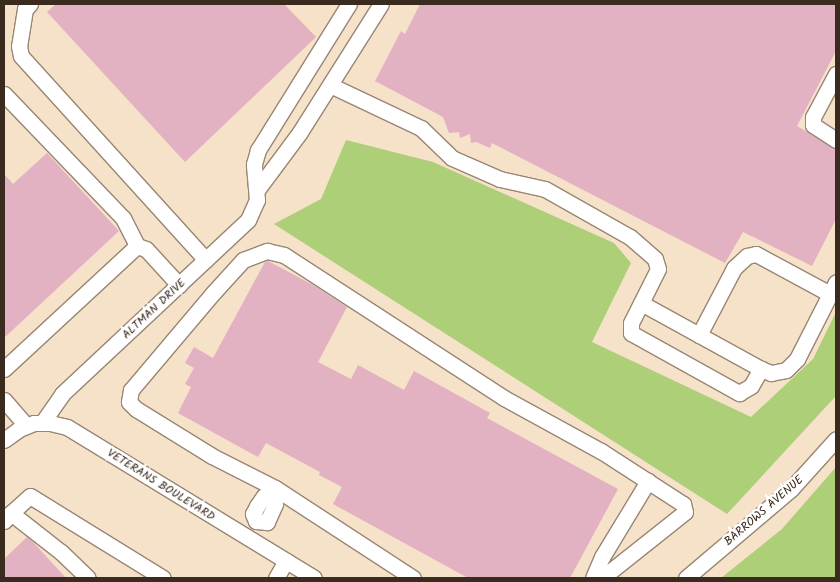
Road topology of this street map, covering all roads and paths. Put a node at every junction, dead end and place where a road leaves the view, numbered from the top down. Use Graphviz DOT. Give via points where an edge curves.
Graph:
graph roads {
  1 [pos="30,4"];
  2 [pos="349,4"];
  3 [pos="381,4"];
  4 [pos="836,74"];
  5 [pos="330,85"];
  6 [pos="4,94"];
  7 [pos="836,140"];
  8 [pos="257,190"];
  9 [pos="137,246"];
  10 [pos="206,260"];
  11 [pos="179,285"];
  12 [pos="833,288"];
  13 [pos="641,303"];
  14 [pos="699,335"];
  15 [pos="4,369"];
  16 [pos="761,369"];
  17 [pos="4,400"];
  18 [pos="34,424"];
  19 [pos="836,439"];
  20 [pos="4,440"];
  21 [pos="648,481"];
  22 [pos="274,490"];
  23 [pos="8,517"];
  24 [pos="247,537"];
  25 [pos="286,561"];
  26 [pos="88,578"];
  27 [pos="164,578"];
  28 [pos="276,578"];
  29 [pos="314,578"];
  30 [pos="413,578"];
  31 [pos="593,578"];
  32 [pos="602,578"];
  33 [pos="686,578"];
  1 -- 10 [label="street" via="25,9 19,46 22,56"];
  2 -- 8 [label="street" via="258,150 254,164"];
  3 -- 5 [label="street"];
  4 -- 7 [label="street" via="813,117 813,125"];
  5 -- 8 [label="street"];
  5 -- 13 [label="street" via="421,128 452,158 500,179 545,189 630,237 655,259 658,269"];
  6 -- 9 [label="street" via="123,218"];
  8 -- 10 [label="street, ALTMAN DRIVE" via="248,220"];
  9 -- 11 [label="street" via="146,249"];
  9 -- 15 [label="street"];
  10 -- 11 [label="street, ALTMAN DRIVE"];
  11 -- 18 [label="street, ALTMAN DRIVE"];
  12 -- 14 [label="street" via="756,254 747,256 734,268"];
  12 -- 16 [label="street" via="797,359 786,370 771,373"];
  13 -- 14 [label="street"];
  13 -- 16 [label="street" via="631,323 631,333 739,393 751,386"];
  14 -- 16 [label="street"];
  17 -- 18 [label="street"];
  18 -- 20 [label="street"];
  18 -- 24 [label="street, VETERANS BOULEVARD" via="59,425 74,431"];
  19 -- 33 [label="street, BARROWS AVENUE" via="785,494"];
  21 -- 22 [label="street" via="601,451 504,398 284,255 267,251 243,260 131,390 129,402 212,456"];
  21 -- 31 [label="street" via="602,556"];
  21 -- 32 [label="street" via="683,504 684,512"];
  22 -- 24 [label="street" via="275,504 267,522 256,521"];
  22 -- 30 [label="street"];
  23 -- 26 [label="street" via="61,552"];
  23 -- 27 [label="street" via="30,496"];
  24 -- 25 [label="street, VETERANS BOULEVARD"];
  25 -- 28 [label="street"];
  25 -- 29 [label="street, VETERANS BOULEVARD"];
}
